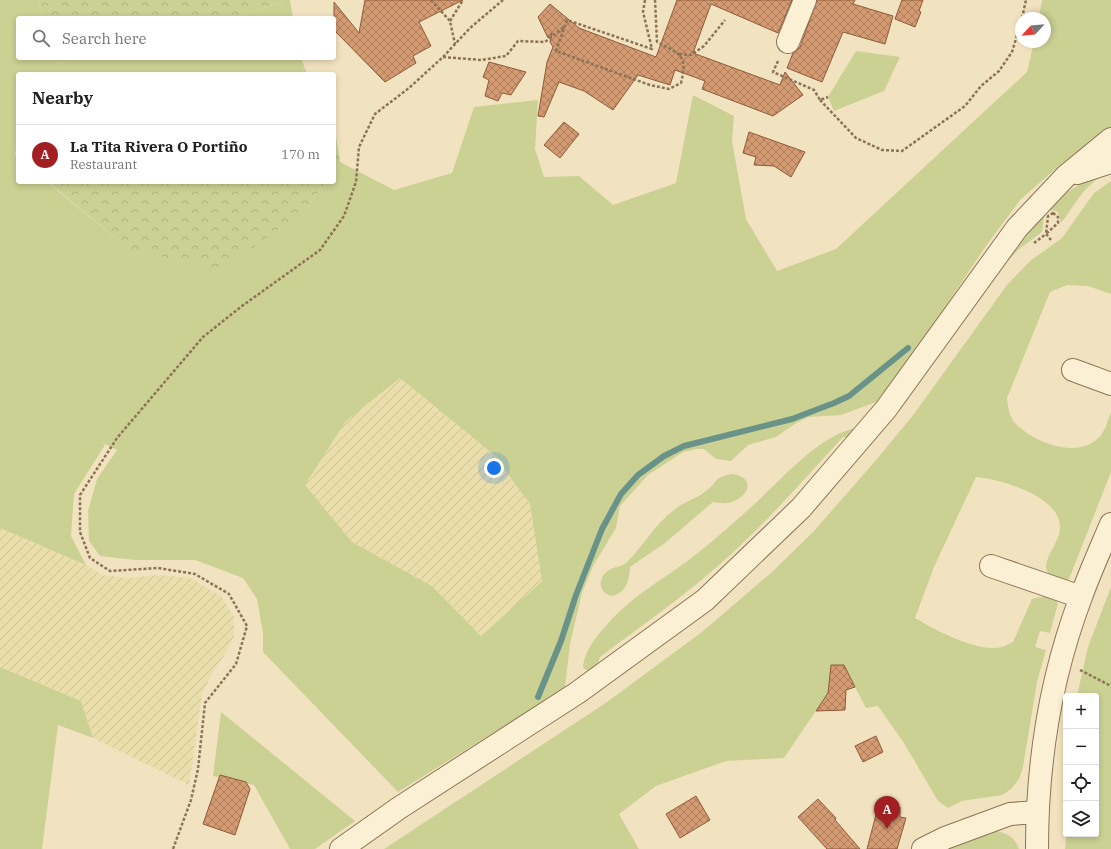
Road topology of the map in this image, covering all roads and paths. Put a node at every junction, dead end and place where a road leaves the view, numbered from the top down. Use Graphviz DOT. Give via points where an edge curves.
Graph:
graph roads {
  1 [pos="431,0"];
  2 [pos="464,0"];
  3 [pos="504,0"];
  4 [pos="645,0"];
  5 [pos="655,0"];
  6 [pos="805,0"];
  7 [pos="1026,0"];
  8 [pos="1023,12"];
  9 [pos="450,20"];
  10 [pos="725,20"];
  11 [pos="565,26"];
  12 [pos="788,42"];
  13 [pos="1015,42"];
  14 [pos="455,44"];
  15 [pos="679,54"];
  16 [pos="443,57"];
  17 [pos="828,97"];
  18 [pos="820,100"];
  19 [pos="1111,139"];
  20 [pos="1111,162"];
  21 [pos="1066,176"];
  22 [pos="1046,234"];
  23 [pos="1051,240"];
  24 [pos="1073,370"];
  25 [pos="1111,384"];
  26 [pos="1111,524"];
  27 [pos="991,566"];
  28 [pos="1081,597"];
  29 [pos="1076,668"];
  30 [pos="1111,686"];
  31 [pos="1037,812"];
  32 [pos="174,849"];
  33 [pos="341,849"];
  34 [pos="923,849"];
  35 [pos="1037,849"];
  1 -- 9 [label="path"];
  2 -- 9 [label="path"];
  3 -- 14 [label="path"];
  4 -- 11 [label="path" via="643,12 652,49 567,20"];
  5 -- 15 [label="path" via="657,42"];
  6 -- 12 [label="street"];
  7 -- 8 [label="path"];
  9 -- 14 [label="path"];
  10 -- 15 [label="path" via="704,46 691,55"];
  11 -- 15 [label="path" via="556,51 650,85 669,89 681,83 685,67"];
  11 -- 16 [label="path" via="545,42 518,41 506,56 482,60"];
  12 -- 18 [label="path" via="773,72 814,90"];
  13 -- 18 [label="path" via="1012,52 999,71 981,86 965,106 902,151 882,150 856,138"];
  14 -- 16 [label="path"];
  16 -- 32 [label="path" via="375,114 359,147 356,182 344,216 320,250 203,337 117,438 80,495 80,532 90,558 110,571 158,568 195,574 229,594 247,626 236,664 205,703 198,769 191,800"];
  17 -- 18 [label="path"];
  19 -- 21 [label="street"];
  20 -- 21 [label="street"];
  21 -- 33 [label="street" via="1017,228 886,409 801,508 705,600 577,693 399,808"];
  22 -- 23 [label="path"];
  24 -- 25 [label="street"];
  26 -- 28 [label="street"];
  27 -- 28 [label="street"];
  28 -- 31 [label="street" via="1061,660 1047,724"];
  29 -- 30 [label="path"];
  31 -- 34 [label="street" via="1010,814"];
  31 -- 35 [label="street"];
}
